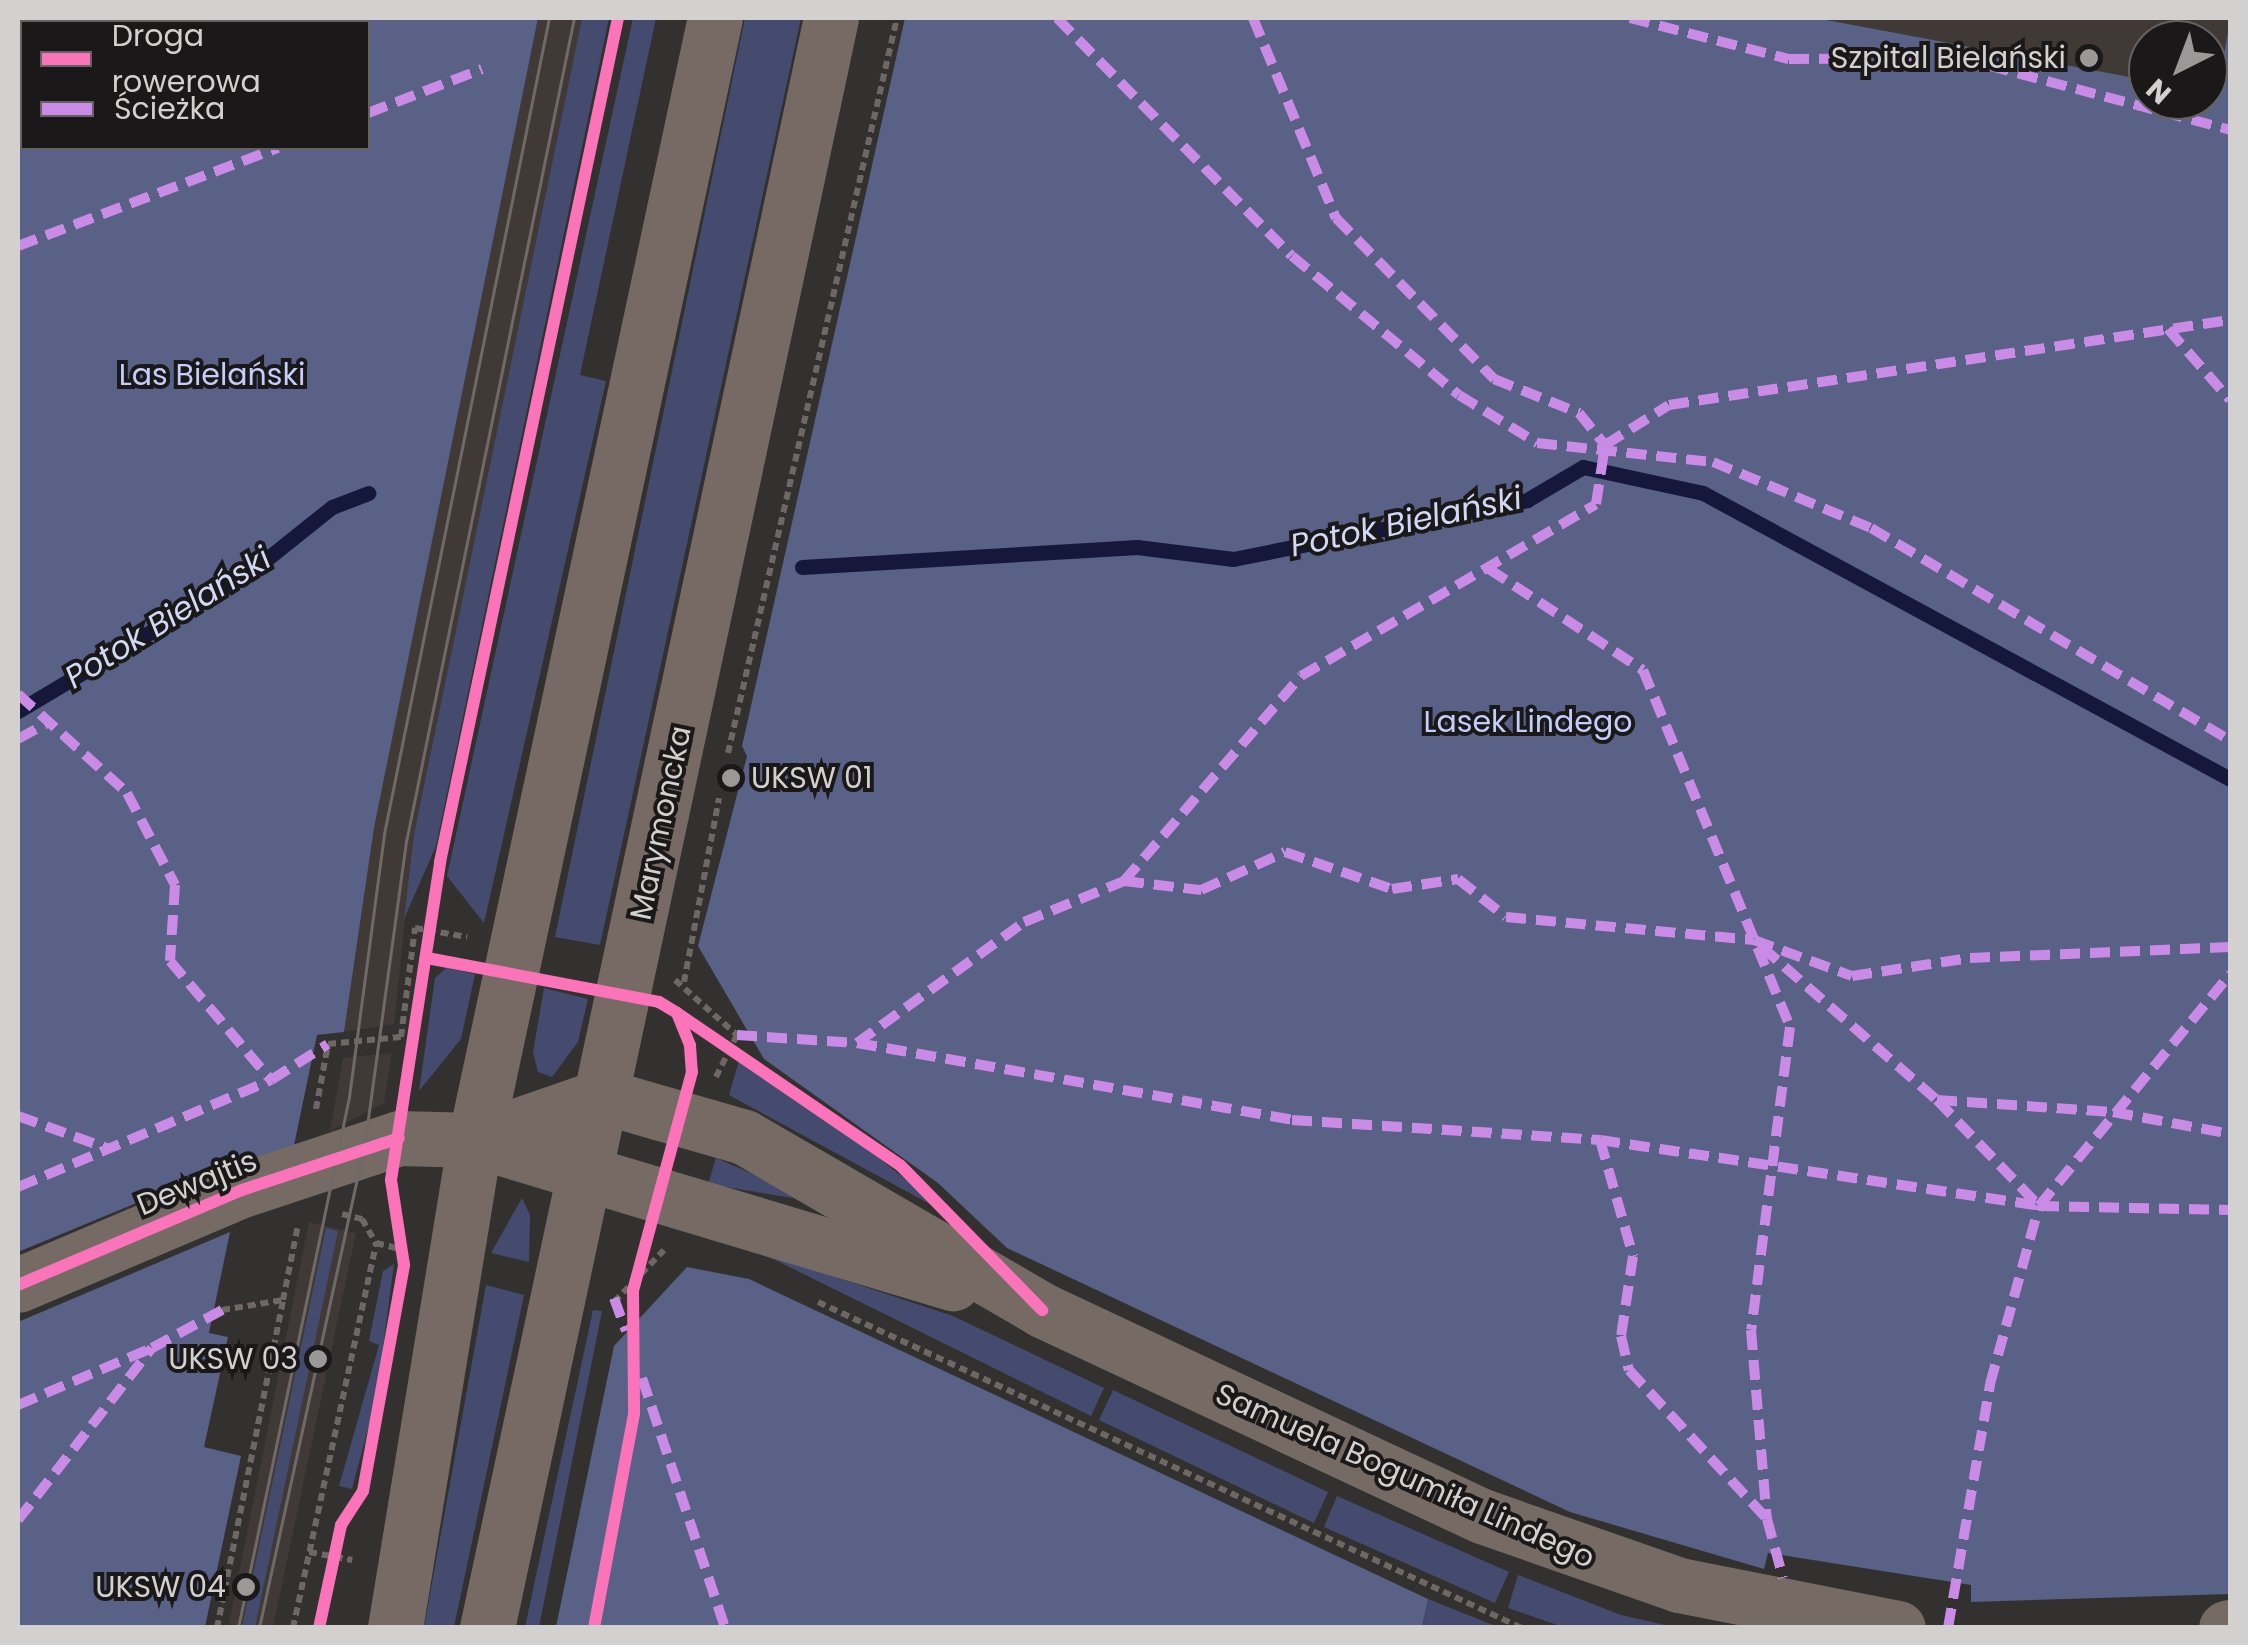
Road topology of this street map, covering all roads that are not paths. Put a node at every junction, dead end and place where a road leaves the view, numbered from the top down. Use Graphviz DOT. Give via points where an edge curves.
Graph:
graph roads {
  1 [pos="715,18"];
  2 [pos="830,18"];
  3 [pos="602,1096"];
  4 [pos="475,1140"];
  5 [pos="586,1172"];
  6 [pos="18,1285"];
  7 [pos="1042,1310"];
  8 [pos="1878,1626"];
  9 [pos="395,1628"];
  10 [pos="487,1628"];
  1 -- 4 [label="main road"];
  2 -- 3 [label="main road, Marymoncka"];
  3 -- 4 [label="street"];
  3 -- 5 [label="main road, Marymoncka"];
  3 -- 7 [label="street, Samuela Bogumiła Lindego" via="744,1137"];
  4 -- 5 [label="street, Samuela Bogumiła Lindego"];
  4 -- 6 [label="street, Dewajtis" via="399,1138 306,1168"];
  4 -- 9 [label="main road"];
  5 -- 7 [label="street, Samuela Bogumiła Lindego"];
  5 -- 10 [label="main road, Marymoncka"];
  7 -- 8 [label="street, Samuela Bogumiła Lindego" via="1570,1551 1728,1597"];
}
